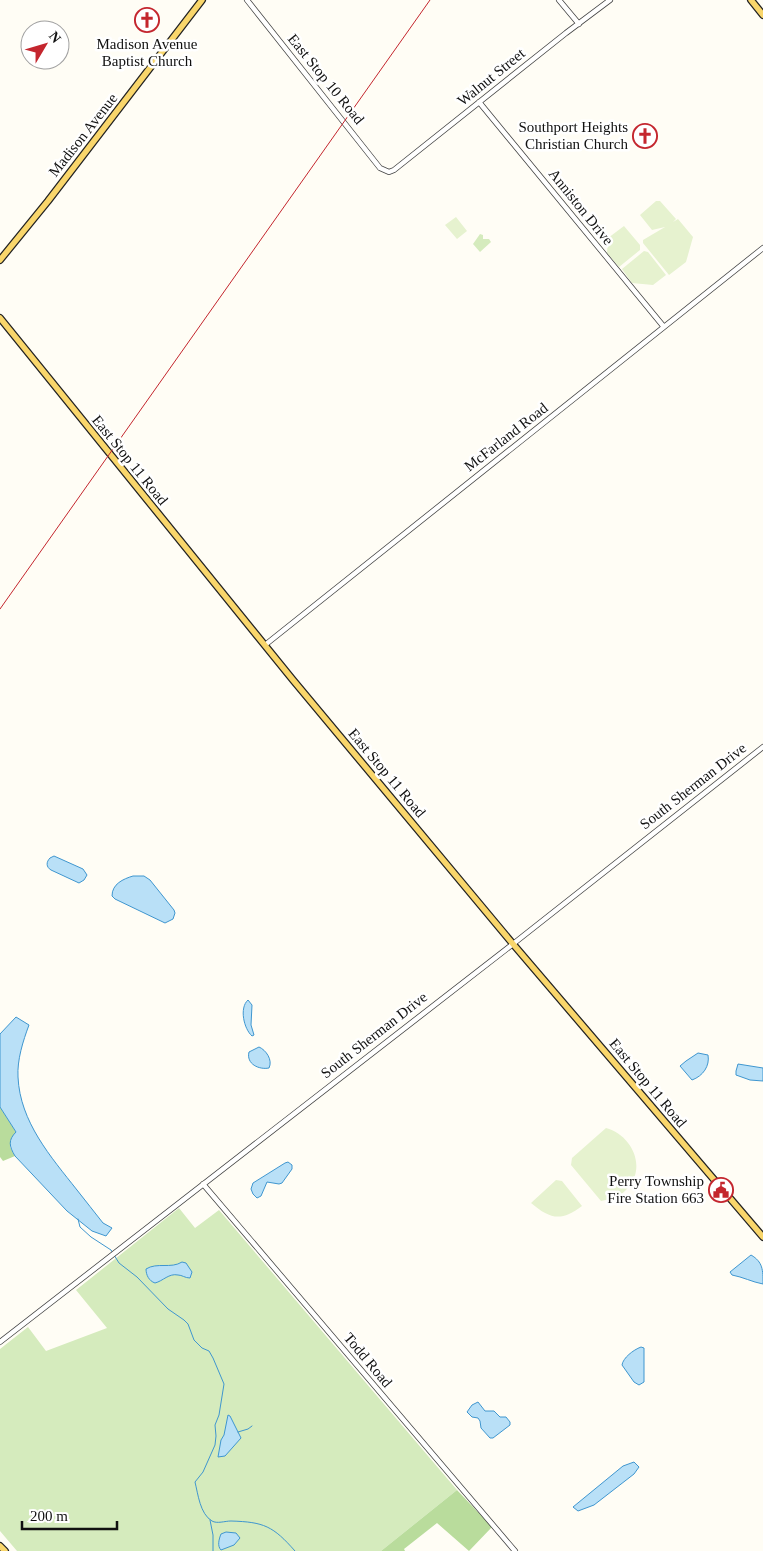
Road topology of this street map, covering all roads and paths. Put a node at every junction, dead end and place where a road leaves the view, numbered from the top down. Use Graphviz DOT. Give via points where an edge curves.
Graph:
graph roads {
  1 [pos="202,0"];
  2 [pos="247,0"];
  3 [pos="559,0"];
  4 [pos="610,0"];
  5 [pos="751,0"];
  6 [pos="763,15"];
  7 [pos="579,24"];
  8 [pos="479,102"];
  9 [pos="387,172"];
  10 [pos="763,248"];
  11 [pos="0,260"];
  12 [pos="0,318"];
  13 [pos="664,327"];
  14 [pos="265,645"];
  15 [pos="763,747"];
  16 [pos="512,944"];
  17 [pos="203,1184"];
  18 [pos="763,1237"];
  19 [pos="0,1342"];
  20 [pos="0,1546"];
  21 [pos="4,1551"];
  22 [pos="515,1551"];
  1 -- 11 [label="main road, Madison Avenue"];
  2 -- 9 [label="street, East Stop 10 Road" via="380,168"];
  3 -- 7 [label="street"];
  4 -- 7 [label="street, Walnut Street"];
  5 -- 6 [label="main road"];
  7 -- 8 [label="street, Walnut Street"];
  8 -- 9 [label="street, Walnut Street" via="394,170"];
  8 -- 13 [label="street, Anniston Drive"];
  10 -- 13 [label="street, McFarland Road"];
  12 -- 14 [label="main road, East Stop 11 Road"];
  13 -- 14 [label="street, McFarland Road"];
  14 -- 16 [label="main road, East Stop 11 Road"];
  15 -- 16 [label="street, South Sherman Drive"];
  16 -- 17 [label="street, South Sherman Drive"];
  16 -- 18 [label="main road, East Stop 11 Road"];
  17 -- 19 [label="street, South Sherman Drive"];
  17 -- 22 [label="street, Todd Road"];
  20 -- 21 [label="main road"];
}
